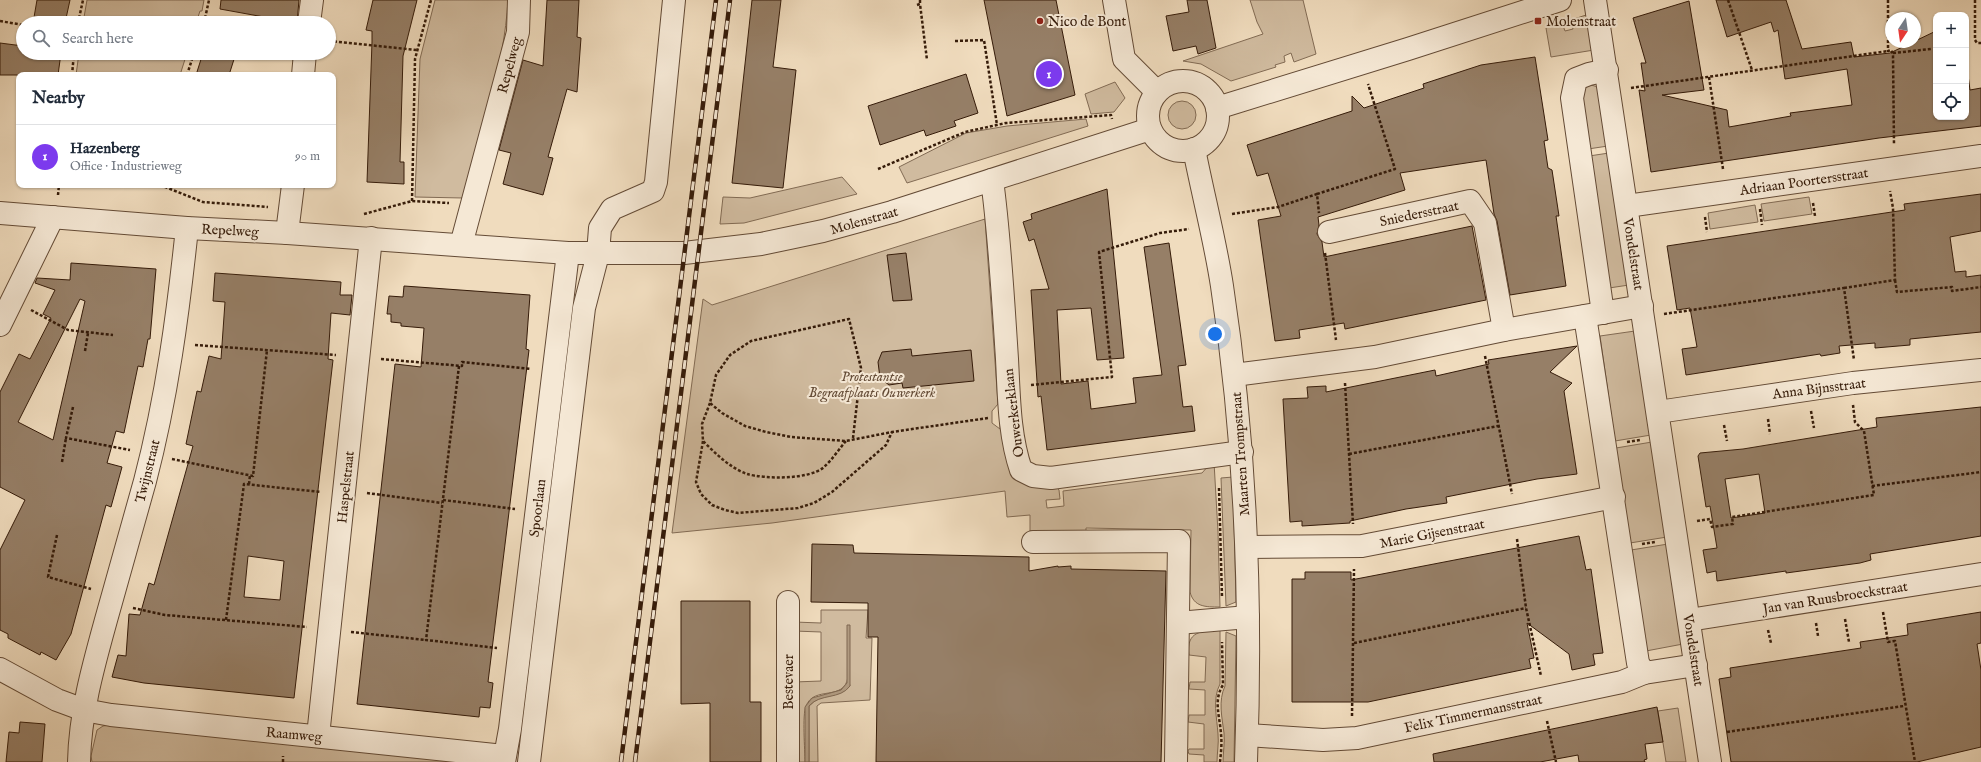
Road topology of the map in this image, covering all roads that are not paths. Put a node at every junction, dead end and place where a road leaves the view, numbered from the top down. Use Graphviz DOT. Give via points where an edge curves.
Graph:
graph roads {
  1 [pos="312,0"];
  2 [pos="519,0"];
  3 [pos="674,0"];
  4 [pos="1114,0"];
  5 [pos="1560,0"];
  6 [pos="1595,0"];
  7 [pos="310,16"];
  8 [pos="304,60"];
  9 [pos="303,72"];
  10 [pos="1609,80"];
  11 [pos="1157,92"];
  12 [pos="1216,108"];
  13 [pos="1150,129"];
  14 [pos="1194,149"];
  15 [pos="1981,156"];
  16 [pos="992,180"];
  17 [pos="293,188"];
  18 [pos="1627,206"];
  19 [pos="0,213"];
  20 [pos="53,217"];
  21 [pos="187,228"];
  22 [pos="1324,232"];
  23 [pos="287,233"];
  24 [pos="371,238"];
  25 [pos="461,245"];
  26 [pos="568,253"];
  27 [pos="598,254"];
  28 [pos="1643,312"];
  29 [pos="1594,315"];
  30 [pos="0,325"];
  31 [pos="1504,330"];
  32 [pos="1981,370"];
  33 [pos="1234,375"];
  34 [pos="1658,412"];
  35 [pos="1242,452"];
  36 [pos="1614,497"];
  37 [pos="1033,542"];
  38 [pos="1247,547"];
  39 [pos="1981,574"];
  40 [pos="788,602"];
  41 [pos="1248,617"];
  42 [pos="1689,620"];
  43 [pos="1178,623"];
  44 [pos="1696,665"];
  45 [pos="0,670"];
  46 [pos="1644,673"];
  47 [pos="84,710"];
  48 [pos="1247,735"];
  49 [pos="318,736"];
  50 [pos="504,759"];
  51 [pos="79,762"];
  52 [pos="530,762"];
  53 [pos="788,762"];
  54 [pos="1176,762"];
  55 [pos="1246,762"];
  56 [pos="1710,762"];
  1 -- 7 [label="street"];
  2 -- 25 [label="street, Repelweg" via="518,32"];
  3 -- 27 [label="street" via="656,182 653,191 612,209 600,228"];
  4 -- 11 [label="street" via="1124,59"];
  5 -- 12 [label="street"];
  6 -- 10 [label="street, Vondelstraat"];
  8 -- 9 [label="street"];
  10 -- 18 [label="street, Vondelstraat"];
  10 -- 29 [label="street" via="1589,74 1576,79 1572,98"];
  11 -- 12 [label="street" via="1170,83 1193,82 1212,96"];
  11 -- 13 [label="street" via="1149,106"];
  12 -- 14 [label="street" via="1218,117 1212,136 1205,144"];
  13 -- 14 [label="street" via="1154,137 1173,150"];
  13 -- 16 [label="street, Molenstraat"];
  14 -- 33 [label="street, Maarten Trompstraat" via="1222,286"];
  15 -- 18 [label="street, Adriaan Poortersstraat"];
  16 -- 27 [label="street, Molenstraat" via="864,220 761,244 675,254"];
  16 -- 35 [label="street, Ouwerkerklaan" via="997,217 1011,415 1016,454 1021,470 1033,476 1051,478"];
  17 -- 23 [label="street"];
  18 -- 28 [label="street, Vondelstraat"];
  19 -- 20 [label="street, Repelweg"];
  20 -- 21 [label="street, Repelweg"];
  20 -- 30 [label="street"];
  21 -- 23 [label="street, Repelweg"];
  21 -- 47 [label="street, Twijnstraat" via="174,344 152,454 89,681"];
  22 -- 31 [label="street, Sniedersstraat" via="1470,201 1485,223"];
  23 -- 24 [label="street, Repelweg"];
  24 -- 25 [label="street, Repelweg"];
  24 -- 49 [label="street, Haspelstraat"];
  25 -- 26 [label="street, Repelweg"];
  26 -- 27 [label="street, Molenstraat"];
  26 -- 50 [label="street, Spoorlaan" via="520,650"];
  27 -- 52 [label="street" via="584,308"];
  28 -- 29 [label="street"];
  28 -- 34 [label="street, Vondelstraat"];
  29 -- 31 [label="street"];
  29 -- 36 [label="street" via="1606,445"];
  31 -- 33 [label="street" via="1375,357"];
  32 -- 34 [label="street, Anna Bijnsstraat" via="1854,383"];
  33 -- 35 [label="street, Maarten Trompstraat"];
  34 -- 42 [label="street, Vondelstraat"];
  35 -- 38 [label="street, Maarten Trompstraat"];
  36 -- 38 [label="street, Marie Gijsenstraat" via="1370,545"];
  36 -- 46 [label="street" via="1638,663"];
  37 -- 43 [label="street" via="1179,541"];
  38 -- 41 [label="street, Maarten Trompstraat"];
  39 -- 42 [label="street, Jan van Ruusbroeckstraat"];
  40 -- 53 [label="street, Bestevaer"];
  41 -- 43 [label="street"];
  41 -- 48 [label="street, Maarten Trompstraat"];
  42 -- 44 [label="street, Vondelstraat"];
  43 -- 54 [label="street"];
  44 -- 46 [label="street, Felix Timmermansstraat"];
  44 -- 56 [label="street, Vondelstraat"];
  45 -- 47 [label="street, Raamweg" via="57,700"];
  46 -- 48 [label="street, Felix Timmermansstraat" via="1622,682 1357,738 1323,740"];
  47 -- 49 [label="street, Raamweg"];
  47 -- 51 [label="street" via="79,741"];
  48 -- 55 [label="street, Maarten Trompstraat"];
  49 -- 50 [label="street, Raamweg"];
}
